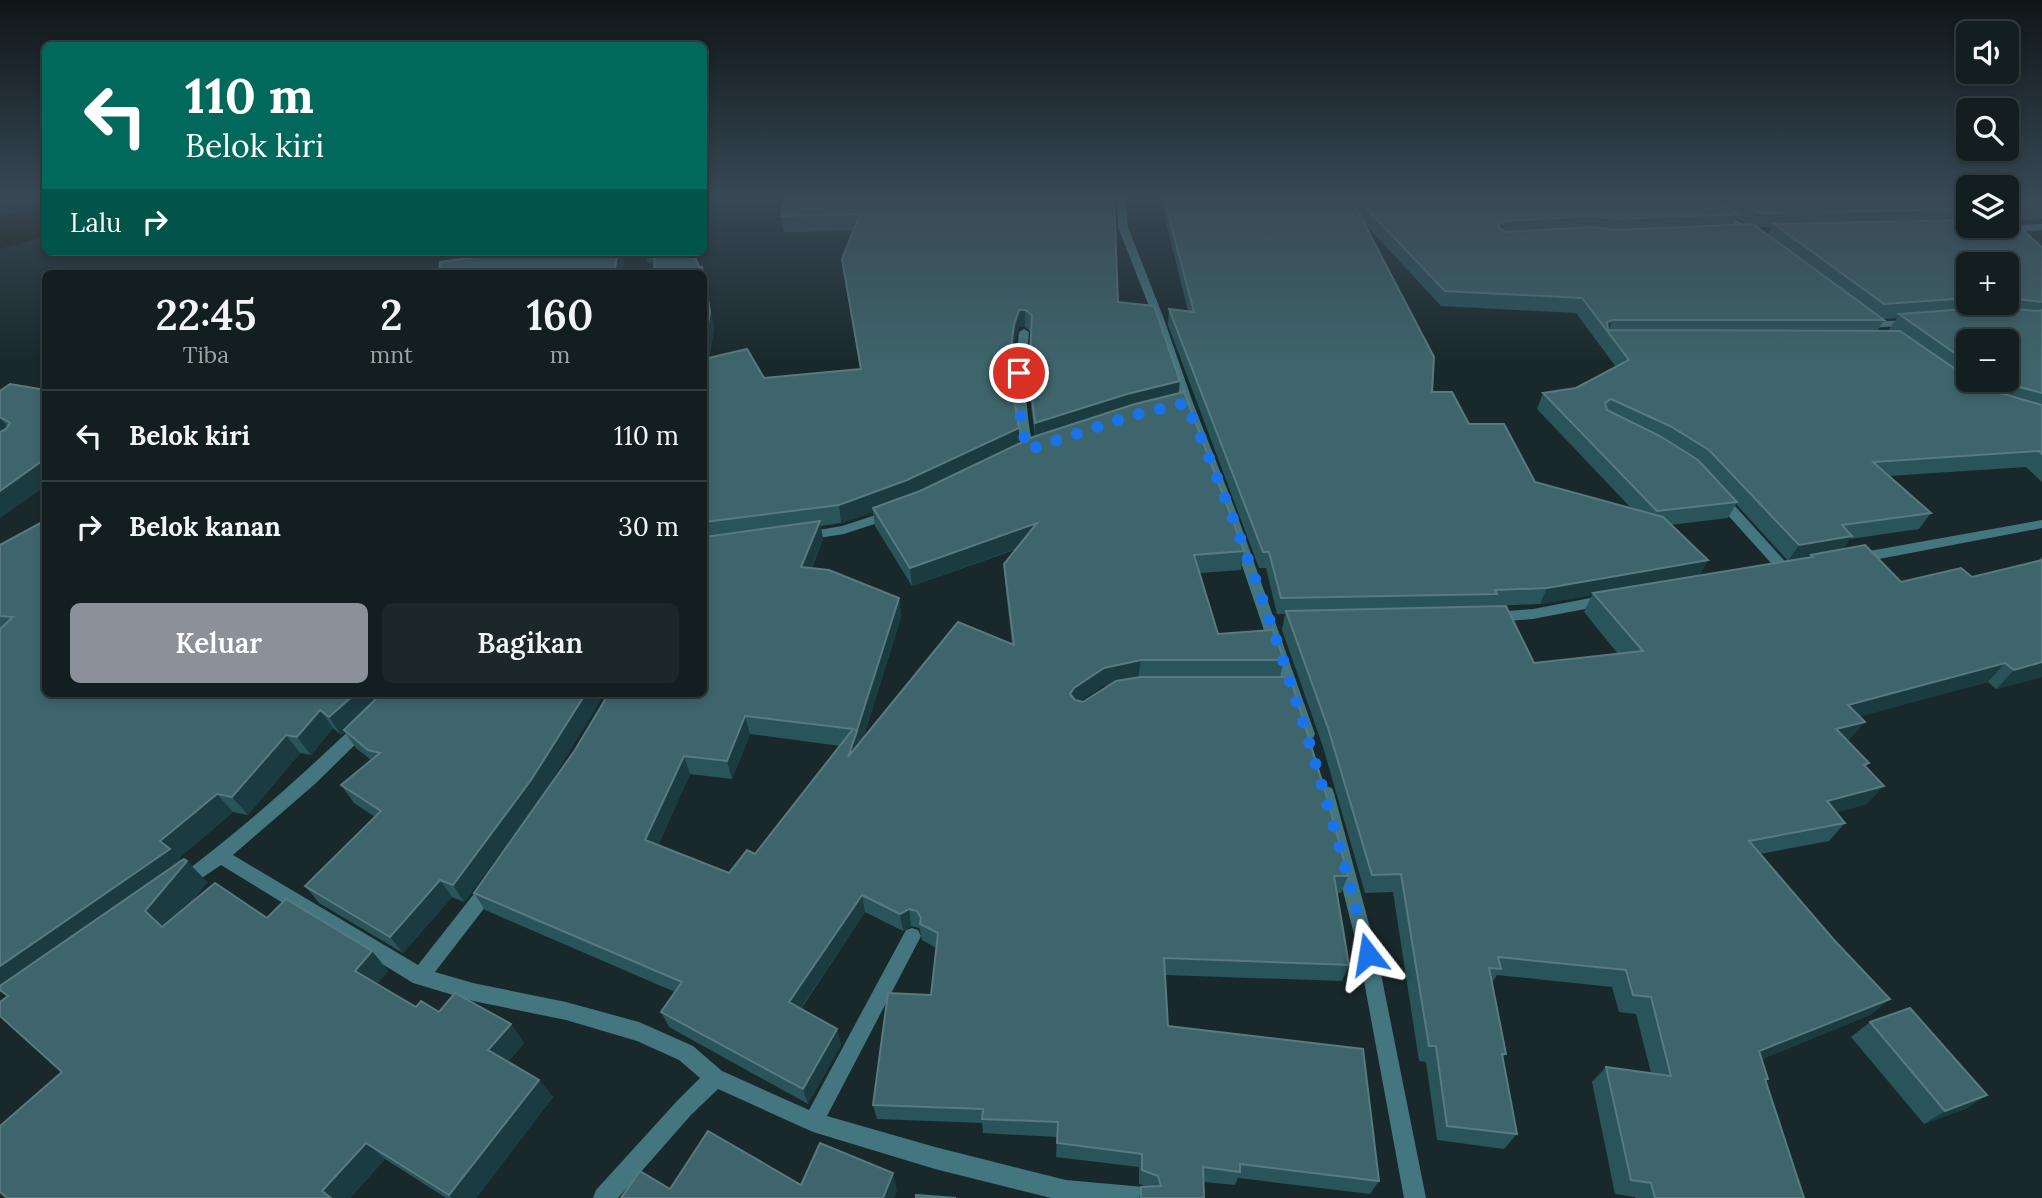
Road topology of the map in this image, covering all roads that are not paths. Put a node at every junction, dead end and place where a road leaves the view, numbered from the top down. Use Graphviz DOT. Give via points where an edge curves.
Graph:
graph roads {
  1 [pos="1134,254"];
  2 [pos="1922,322"];
  3 [pos="1024,332"];
  4 [pos="1881,333"];
  5 [pos="1028,450"];
  6 [pos="1712,489"];
  7 [pos="903,509"];
  8 [pos="2042,524"];
  9 [pos="790,539"];
  10 [pos="1839,561"];
  11 [pos="1786,570"];
  12 [pos="1624,597"];
  13 [pos="1484,618"];
  14 [pos="381,711"];
  15 [pos="1313,752"];
  16 [pos="1321,778"];
  17 [pos="220,856"];
  18 [pos="497,878"];
  19 [pos="165,895"];
  20 [pos="912,936"];
  21 [pos="420,977"];
  22 [pos="715,1078"];
  23 [pos="813,1122"];
  24 [pos="604,1198"];
  25 [pos="1144,1198"];
  26 [pos="1415,1198"];
  1 -- 15 [label="street" via="1159,319 1181,404 1212,463 1276,622 1287,687"];
  2 -- 4 [label="street" via="1865,322"];
  3 -- 5 [label="street" via="1020,397"];
  6 -- 11 [label="street"];
  7 -- 9 [label="street" via="844,530"];
  8 -- 10 [label="street"];
  12 -- 13 [label="street"];
  14 -- 17 [label="street"];
  16 -- 26 [label="street" via="1368,954"];
  17 -- 19 [label="street"];
  17 -- 21 [label="street"];
  18 -- 21 [label="street"];
  20 -- 23 [label="street"];
  21 -- 22 [label="street" via="639,1032 686,1053"];
  22 -- 23 [label="street"];
  22 -- 24 [label="street"];
  23 -- 25 [label="street" via="1066,1191"];
}
